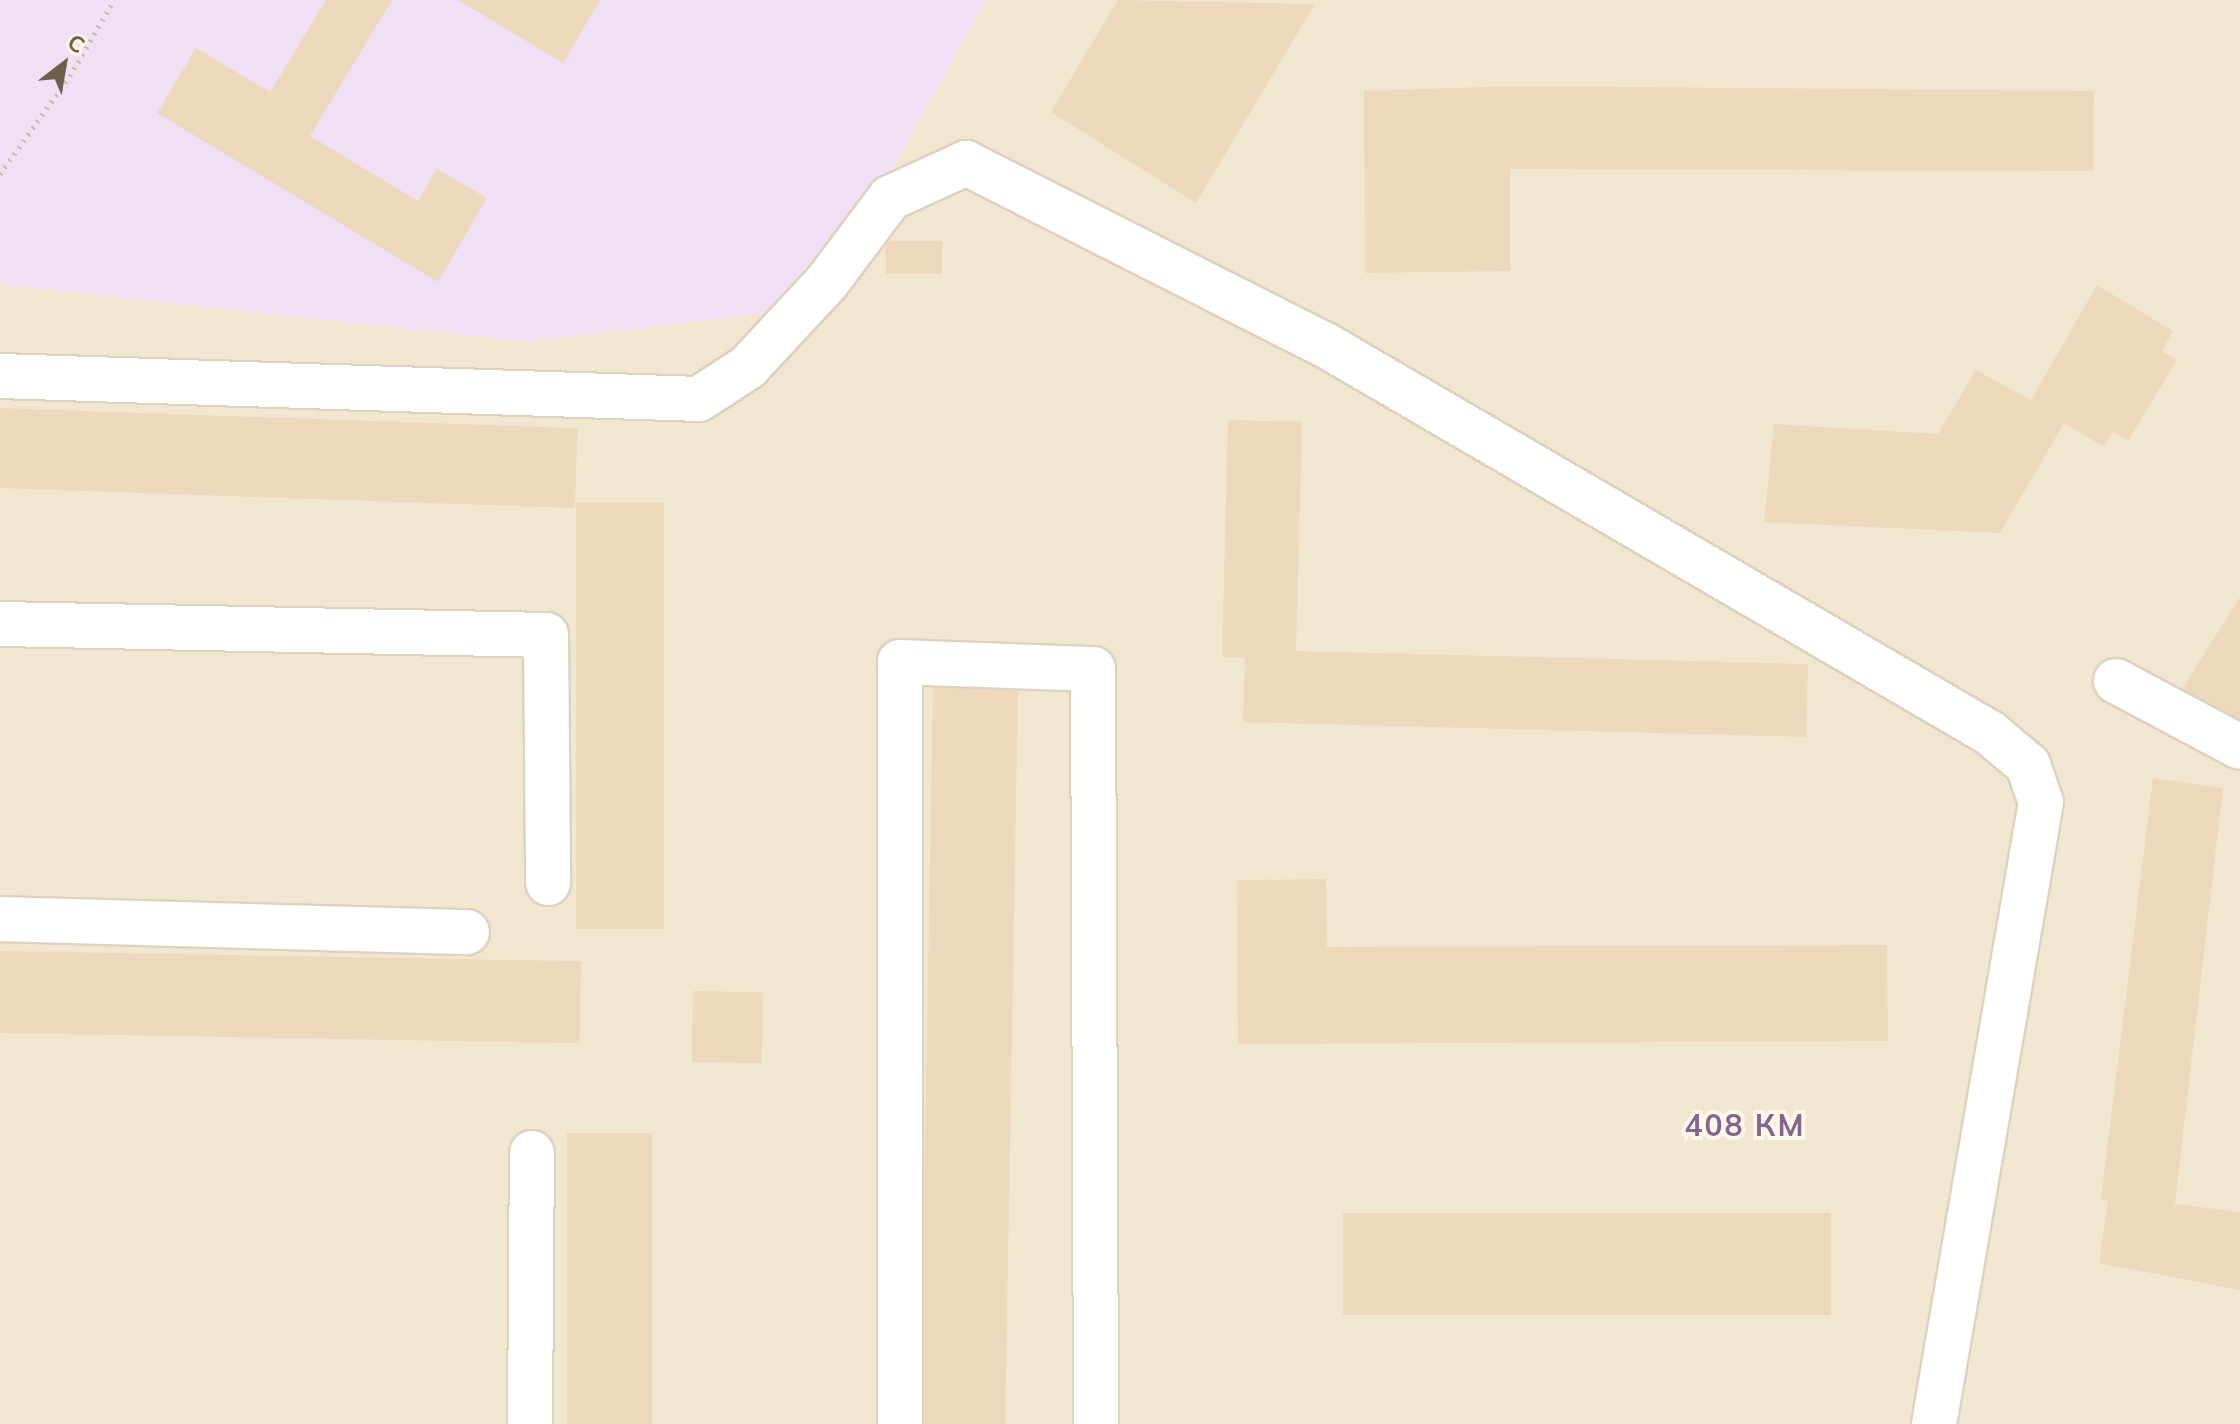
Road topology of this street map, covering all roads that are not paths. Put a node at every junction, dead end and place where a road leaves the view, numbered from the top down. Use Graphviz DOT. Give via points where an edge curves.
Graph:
graph roads {
  1 [pos="0,376"];
  2 [pos="0,624"];
  3 [pos="2116,681"];
  4 [pos="2240,747"];
  5 [pos="548,883"];
  6 [pos="0,919"];
  7 [pos="467,932"];
  8 [pos="532,1153"];
  9 [pos="530,1424"];
  10 [pos="900,1424"];
  11 [pos="1096,1424"];
  12 [pos="1934,1424"];
  1 -- 12 [label="lane" via="699,399 748,367 827,282 890,198 966,163 1327,346 1990,733 2028,765 2041,802"];
  2 -- 5 [label="lane" via="546,635"];
  3 -- 4 [label="lane"];
  6 -- 7 [label="lane"];
  8 -- 9 [label="lane"];
  10 -- 11 [label="lane" via="900,662 1093,669"];
}
